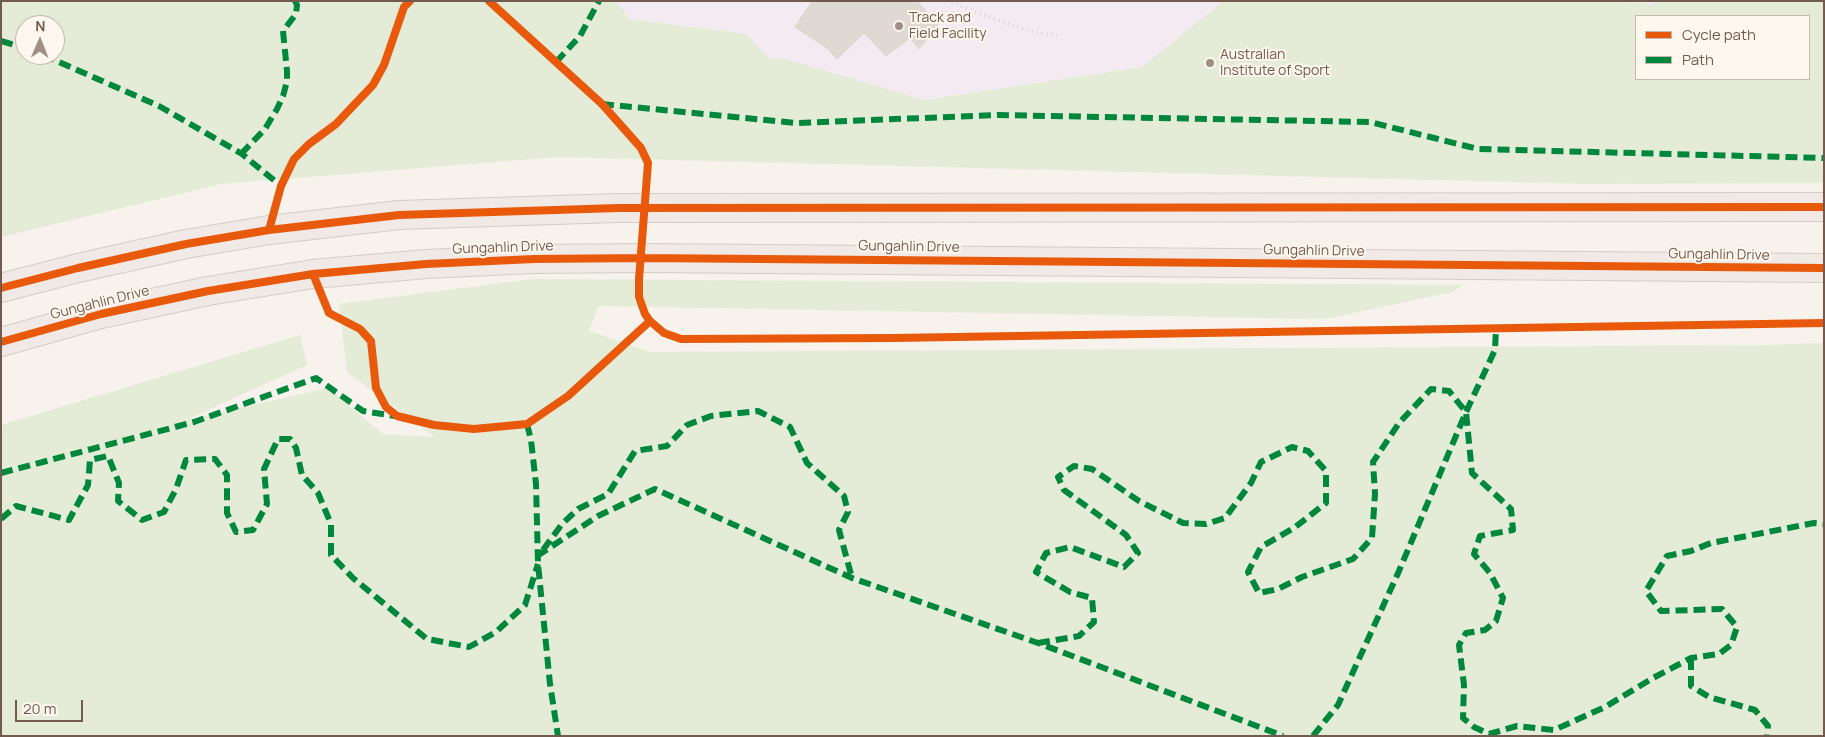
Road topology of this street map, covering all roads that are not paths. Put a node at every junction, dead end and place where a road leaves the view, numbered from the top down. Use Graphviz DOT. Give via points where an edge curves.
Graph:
graph roads {
  1 [pos="1824,207"];
  2 [pos="1824,268"];
  3 [pos="1,288"];
  4 [pos="1,342"];
  1 -- 3 [label="highway" via="618,208 399,215 269,230 186,244"];
  2 -- 4 [label="highway, Gungahlin Drive" via="644,258 514,260 313,274 208,291 101,314"];
}
